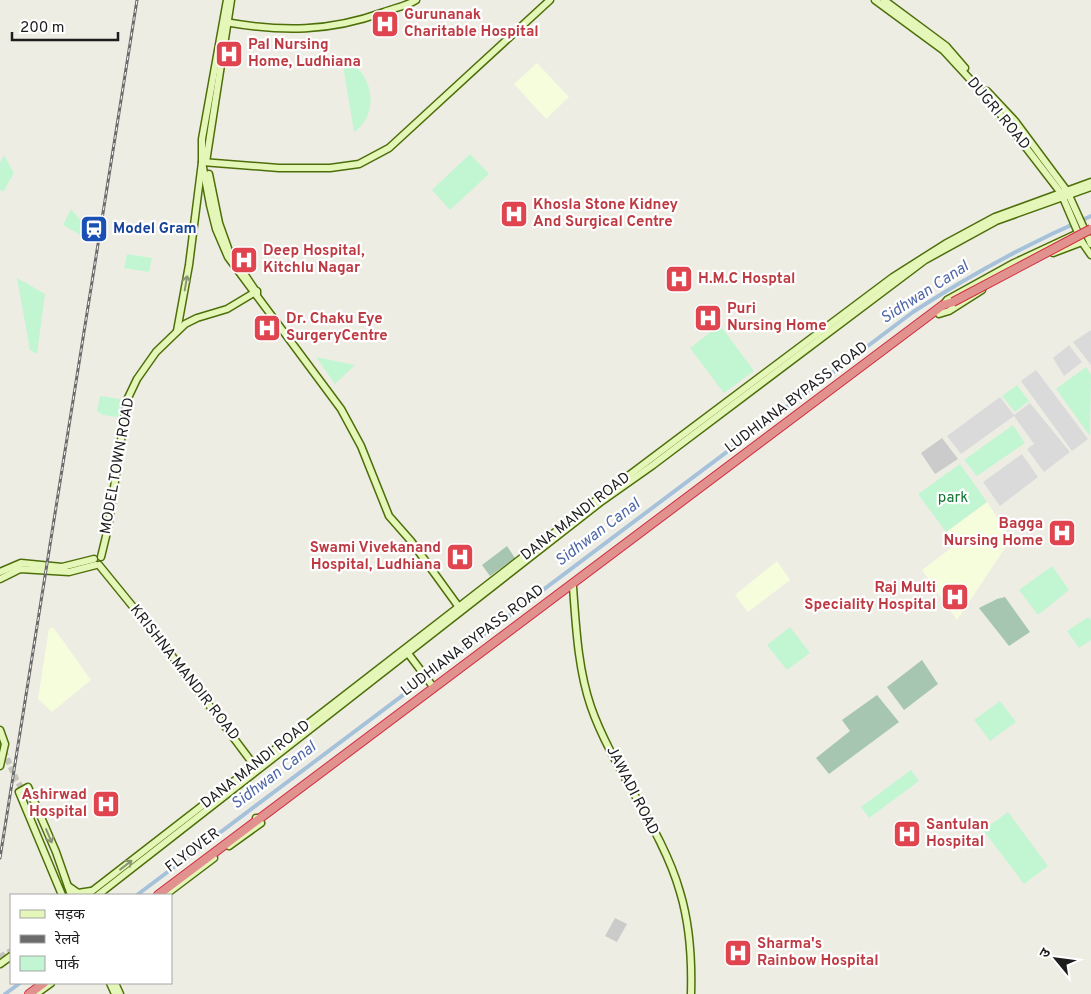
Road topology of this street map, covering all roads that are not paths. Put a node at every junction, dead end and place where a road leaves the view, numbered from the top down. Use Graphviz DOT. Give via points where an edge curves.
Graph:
graph roads {
  1 [pos="226,0"];
  2 [pos="231,0"];
  3 [pos="416,0"];
  4 [pos="550,0"];
  5 [pos="875,0"];
  6 [pos="884,0"];
  7 [pos="225,22"];
  8 [pos="204,162"];
  9 [pos="1091,182"];
  10 [pos="1091,187"];
  11 [pos="1065,194"];
  12 [pos="1084,230"];
  13 [pos="1088,240"];
  14 [pos="1091,254"];
  15 [pos="255,293"];
  16 [pos="949,303"];
  17 [pos="938,314"];
  18 [pos="177,331"];
  19 [pos="99,562"];
  20 [pos="0,572"];
  21 [pos="0,579"];
  22 [pos="573,587"];
  23 [pos="461,610"];
  24 [pos="407,652"];
  25 [pos="432,686"];
  26 [pos="0,730"];
  27 [pos="0,765"];
  28 [pos="256,768"];
  29 [pos="260,820"];
  30 [pos="68,893"];
  31 [pos="96,893"];
  32 [pos="155,894"];
  33 [pos="159,894"];
  34 [pos="166,894"];
  35 [pos="37,984"];
  36 [pos="43,984"];
  37 [pos="50,984"];
  38 [pos="24,994"];
  39 [pos="29,994"];
  40 [pos="36,994"];
  41 [pos="691,994"];
  1 -- 7 [label="street"];
  2 -- 7 [label="street"];
  3 -- 7 [label="street" via="378,14 298,30"];
  4 -- 8 [label="street" via="389,148 370,160 330,168"];
  5 -- 11 [label="street, DUGRI ROAD" via="943,50 991,102"];
  6 -- 11 [label="street, DUGRI ROAD" via="946,46 1014,121"];
  7 -- 8 [label="street"];
  8 -- 15 [label="street" via="229,251"];
  18 -- 8 [label="street, one-way"];
  9 -- 11 [label="street, DANA MANDI ROAD"];
  10 -- 11 [label="street"];
  11 -- 12 [label="street, DUGRI ROAD"];
  11 -- 23 [label="street, DANA MANDI ROAD" via="995,217 908,266 612,488"];
  12 -- 13 [label="street, DUGRI ROAD"];
  12 -- 16 [label="highway, bridge"];
  12 -- 16 [label="street" via="998,271 947,300"];
  13 -- 14 [label="street, DUGRI ROAD"];
  13 -- 17 [label="street" via="1018,270 949,311"];
  15 -- 18 [label="street, MODEL TOWN ROAD" via="228,309 197,318"];
  15 -- 23 [label="street" via="341,409 361,446 389,516"];
  16 -- 17 [label="highway, LUDHIANA BYPASS ROAD"];
  16 -- 25 [label="highway, LUDHIANA BYPASS ROAD"];
  17 -- 22 [label="highway, LUDHIANA BYPASS ROAD"];
  18 -- 19 [label="street, MODEL TOWN ROAD" via="144,368 127,400 108,528"];
  19 -- 20 [label="street" via="62,566 27,562"];
  19 -- 21 [label="street" via="69,572 20,569"];
  19 -- 28 [label="street, KRISHNA MANDIR ROAD"];
  22 -- 29 [label="highway, LUDHIANA BYPASS ROAD" via="352,756"];
  22 -- 41 [label="street, JAWADI ROAD" via="582,665 592,708 680,891 689,938"];
  23 -- 24 [label="street, DANA MANDI ROAD"];
  24 -- 25 [label="street"];
  24 -- 28 [label="street, DANA MANDI ROAD"];
  25 -- 29 [label="highway, LUDHIANA BYPASS ROAD"];
  26 -- 27 [label="street" via="5,744"];
  28 -- 31 [label="street, DANA MANDI ROAD"];
  29 -- 32 [label="street, LUDHIANA BYPASS ROAD" via="253,819"];
  29 -- 33 [label="highway, FLYOVER"];
  29 -- 34 [label="street, LUDHIANA BYPASS ROAD"];
  30 -- 30 [label="street, one-way" via="20,792 28,787 56,852"];
  30 -- 31 [label="street"];
  35 -- 38 [label="street"];
  36 -- 39 [label="highway"];
  37 -- 40 [label="street"];
}
